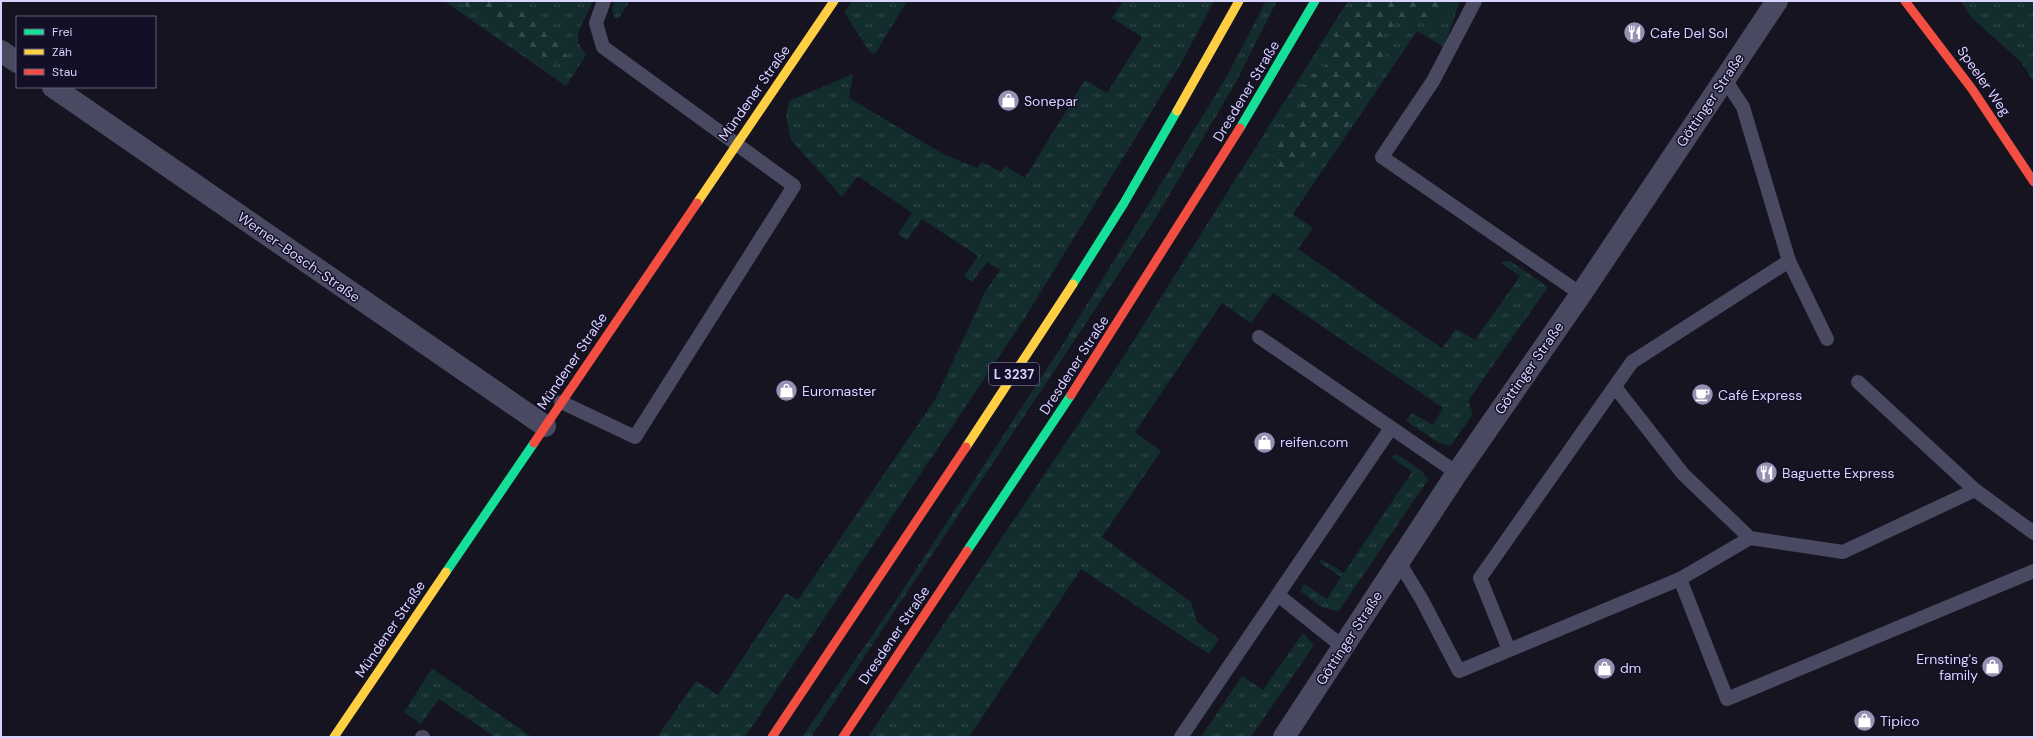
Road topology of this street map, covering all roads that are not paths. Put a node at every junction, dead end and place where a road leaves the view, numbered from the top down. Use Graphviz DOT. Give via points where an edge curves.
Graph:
graph roads {
  1 [pos="604,1"];
  2 [pos="834,1"];
  3 [pos="1239,1"];
  4 [pos="1315,1"];
  5 [pos="1475,1"];
  6 [pos="1777,1"];
  7 [pos="1905,1"];
  8 [pos="1,51"];
  9 [pos="16,61"];
  10 [pos="1724,78"];
  11 [pos="54,88"];
  12 [pos="736,143"];
  13 [pos="2034,182"];
  14 [pos="1789,261"];
  15 [pos="1581,294"];
  16 [pos="1259,337"];
  17 [pos="1827,338"];
  18 [pos="1858,382"];
  19 [pos="1614,387"];
  20 [pos="561,402"];
  21 [pos="545,426"];
  22 [pos="1391,428"];
  23 [pos="1457,473"];
  24 [pos="1974,490"];
  25 [pos="2034,533"];
  26 [pos="1750,538"];
  27 [pos="1399,562"];
  28 [pos="2034,571"];
  29 [pos="1680,579"];
  30 [pos="1278,595"];
  31 [pos="1343,646"];
  32 [pos="1509,650"];
  33 [pos="334,737"];
  34 [pos="772,737"];
  35 [pos="843,737"];
  36 [pos="1181,737"];
  37 [pos="1284,737"];
  1 -- 12 [label="lane" via="596,24 603,47"];
  2 -- 12 [label="main road, Mündener Straße"];
  3 -- 34 [label="main road, L 3237" via="1124,203 1044,329"];
  4 -- 35 [label="main road, Dresdener Straße" via="1256,103 1110,337"];
  5 -- 15 [label="lane" via="1433,81 1382,157"];
  6 -- 10 [label="street, Göttinger Straße"];
  7 -- 13 [label="main road, Speeler Weg" via="1949,56"];
  8 -- 9 [label="street"];
  10 -- 14 [label="lane" via="1743,107"];
  10 -- 15 [label="street, Göttinger Straße"];
  11 -- 21 [label="street, Werner-Bosch-Straße"];
  12 -- 20 [label="main road, Mündener Straße"];
  12 -- 20 [label="lane" via="794,186 635,437"];
  14 -- 17 [label="lane"];
  14 -- 19 [label="lane" via="1632,362"];
  15 -- 23 [label="street, Göttinger Straße"];
  16 -- 22 [label="lane"];
  18 -- 24 [label="lane"];
  19 -- 26 [label="lane" via="1683,474"];
  19 -- 32 [label="lane" via="1480,578"];
  20 -- 21 [label="main road, Mündener Straße"];
  21 -- 33 [label="main road, Mündener Straße"];
  22 -- 23 [label="lane"];
  22 -- 30 [label="lane"];
  23 -- 27 [label="street, Göttinger Straße"];
  24 -- 25 [label="lane"];
  24 -- 26 [label="lane" via="1843,552"];
  26 -- 29 [label="lane"];
  27 -- 31 [label="street, Göttinger Straße"];
  27 -- 32 [label="lane" via="1459,671"];
  28 -- 29 [label="lane" via="1727,699"];
  29 -- 32 [label="lane"];
  30 -- 31 [label="lane"];
  30 -- 36 [label="lane"];
  31 -- 37 [label="street, Göttinger Straße"];
}
